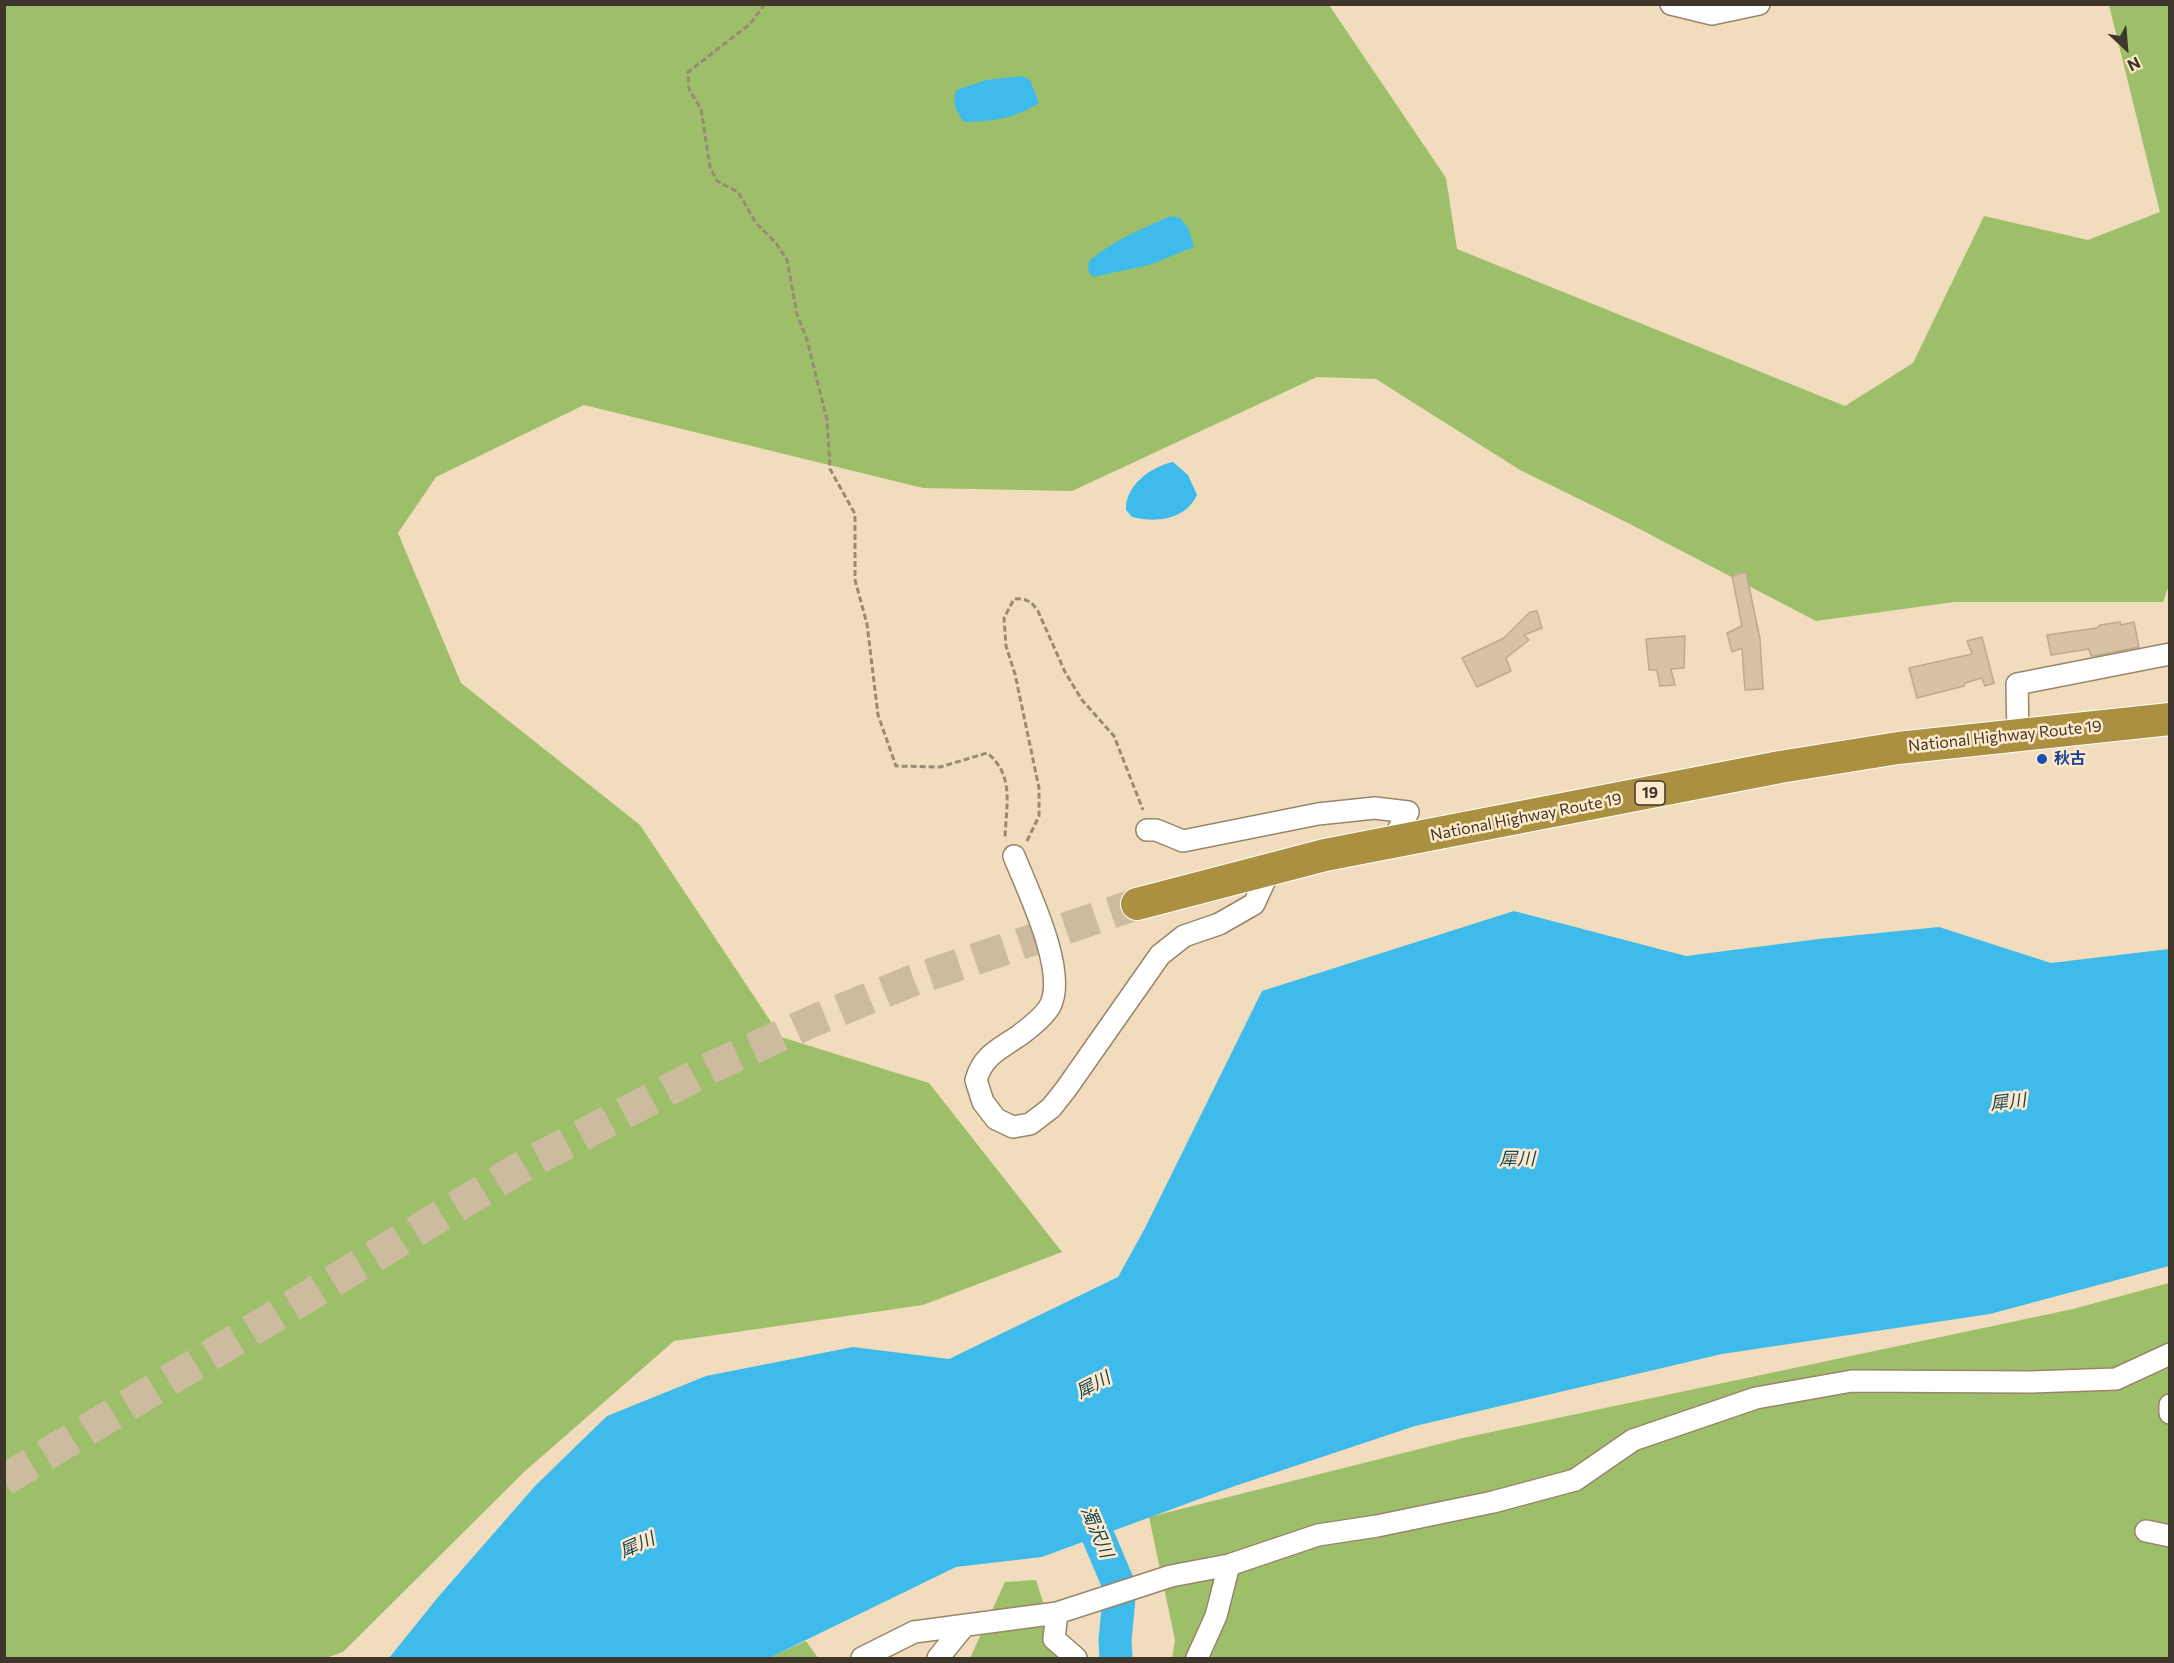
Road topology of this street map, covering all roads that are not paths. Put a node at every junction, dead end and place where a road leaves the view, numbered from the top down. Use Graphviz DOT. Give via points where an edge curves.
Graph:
graph roads {
  1 [pos="1671,4"];
  2 [pos="1759,4"];
  3 [pos="2169,654"];
  4 [pos="2169,718"];
  5 [pos="2018,735"];
  6 [pos="1147,830"];
  7 [pos="1392,842"];
  8 [pos="1014,856"];
  9 [pos="1270,869"];
  10 [pos="1137,904"];
  11 [pos="2169,1354"];
  12 [pos="2169,1405"];
  13 [pos="2169,1413"];
  14 [pos="2146,1531"];
  15 [pos="2169,1536"];
  16 [pos="1228,1564"];
  17 [pos="1057,1612"];
  18 [pos="965,1625"];
  19 [pos="862,1659"];
  20 [pos="939,1659"];
  21 [pos="1076,1659"];
  22 [pos="1197,1659"];
  1 -- 2 [label="street" via="1712,14"];
  3 -- 5 [label="street" via="2017,684"];
  4 -- 5 [label="highway, National Highway Route 19 / 19"];
  5 -- 7 [label="highway, National Highway Route 19 / 19" via="1898,748 1780,767"];
  6 -- 7 [label="street" via="1183,841 1329,812 1375,808 1408,812"];
  7 -- 9 [label="highway, National Highway Route 19 / 19"];
  8 -- 9 [label="street" via="1056,972 1050,1006 1019,1036 987,1056 976,1080 989,1111 996,1119 1013,1126 1030,1124 1051,1108 1160,955 1184,936 1219,924 1254,904"];
  9 -- 10 [label="highway, National Highway Route 19 / 19"];
  11 -- 16 [label="street" via="2116,1379 1852,1381 1756,1398 1633,1440 1575,1480 1493,1502 1318,1535"];
  12 -- 13 [label="street"];
  14 -- 15 [label="street"];
  16 -- 17 [label="street" via="1171,1576"];
  16 -- 22 [label="street" via="1216,1616"];
  17 -- 18 [label="street"];
  17 -- 21 [label="street" via="1054,1639"];
  18 -- 19 [label="street" via="914,1632"];
  18 -- 20 [label="street"];
}
